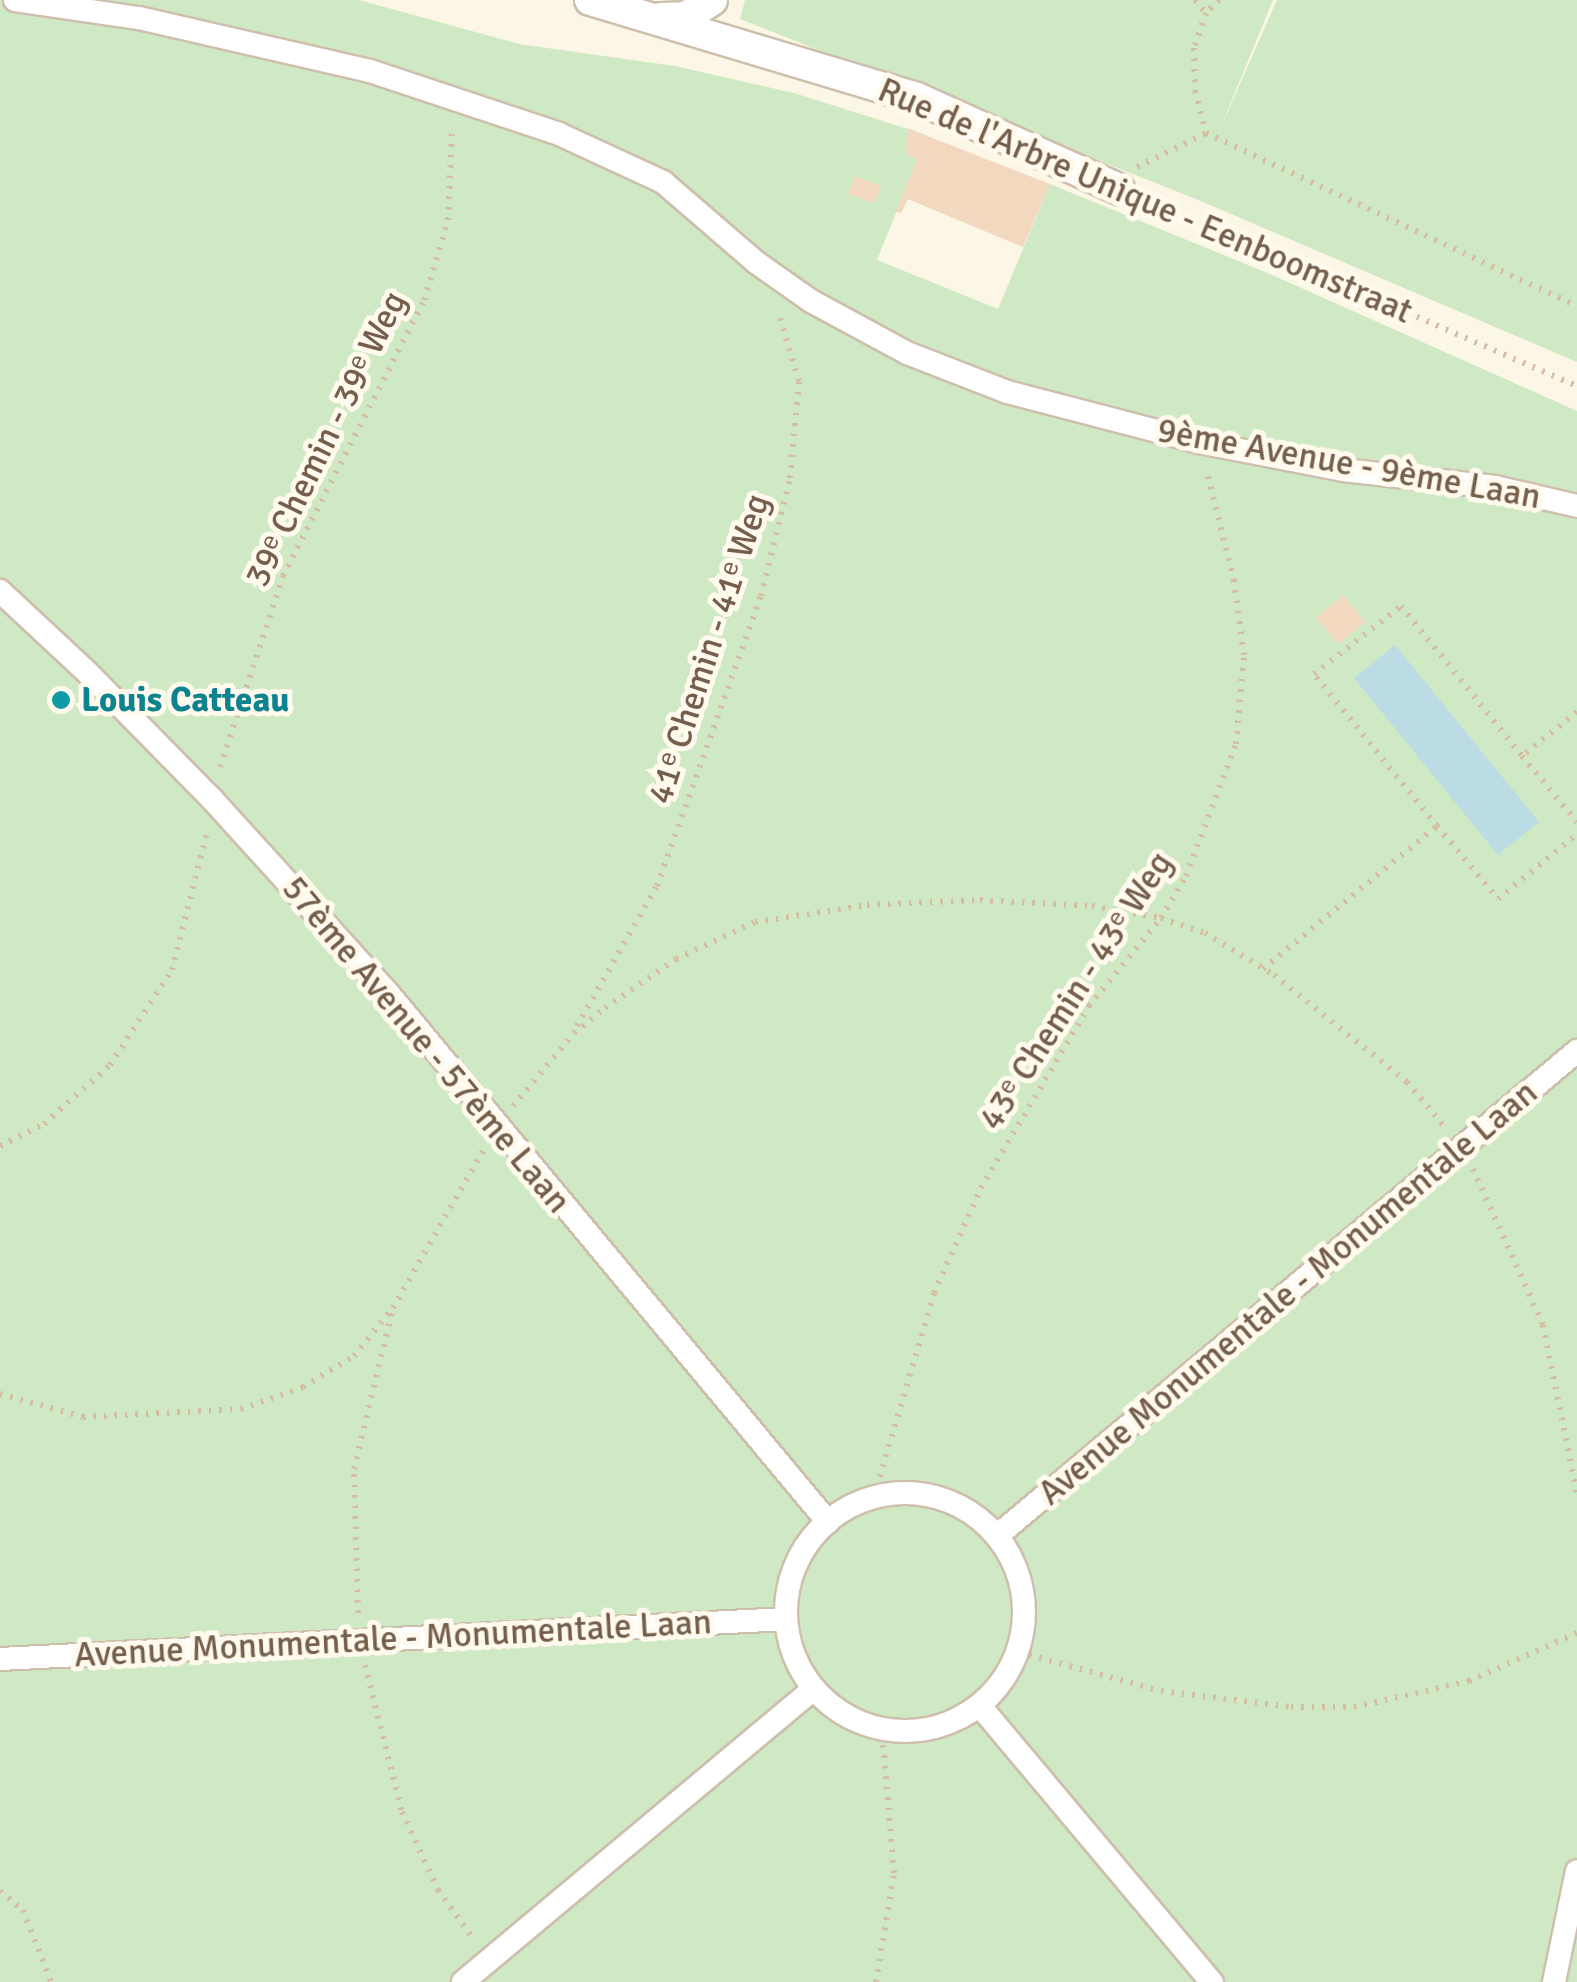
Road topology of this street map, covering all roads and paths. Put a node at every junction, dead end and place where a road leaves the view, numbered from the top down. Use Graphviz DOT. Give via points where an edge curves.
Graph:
graph roads {
  1 [pos="15,0"];
  2 [pos="590,0"];
  3 [pos="623,0"];
  4 [pos="712,0"];
  5 [pos="1195,0"];
  6 [pos="1219,0"];
  7 [pos="1206,13"];
  8 [pos="650,16"];
  9 [pos="452,96"];
  10 [pos="1206,132"];
  11 [pos="1120,188"];
  12 [pos="1577,306"];
  13 [pos="778,312"];
  14 [pos="1577,386"];
  15 [pos="1199,442"];
  16 [pos="1577,506"];
  17 [pos="0,592"];
  18 [pos="1577,712"];
  19 [pos="1522,756"];
  20 [pos="211,798"];
  21 [pos="1577,822"];
  22 [pos="1437,826"];
  23 [pos="1577,834"];
  24 [pos="1160,918"];
  25 [pos="1264,968"];
  26 [pos="574,1033"];
  27 [pos="1577,1051"];
  28 [pos="497,1126"];
  29 [pos="0,1146"];
  30 [pos="1462,1147"];
  31 [pos="393,1308"];
  32 [pos="0,1394"];
  33 [pos="1577,1494"];
  34 [pos="874,1497"];
  35 [pos="828,1522"];
  36 [pos="998,1535"];
  37 [pos="786,1618"];
  38 [pos="1577,1633"];
  39 [pos="358,1640"];
  40 [pos="1019,1652"];
  41 [pos="0,1659"];
  42 [pos="813,1689"];
  43 [pos="980,1706"];
  44 [pos="882,1730"];
  45 [pos="1577,1871"];
  46 [pos="0,1891"];
  47 [pos="490,1960"];
  48 [pos="52,1982"];
  49 [pos="463,1982"];
  50 [pos="876,1982"];
  51 [pos="1212,1982"];
  52 [pos="1554,1982"];
  1 -- 9 [label="street, 9ème Avenue - 9ème Laan" via="139,18"];
  2 -- 8 [label="street, Rue de l'Arbre Unique - Eenboomstraat"];
  3 -- 8 [label="street, Rue de l'Arbre Unique - Eenboomstraat"];
  4 -- 8 [label="street, Rue de l'Arbre Unique - Eenboomstraat" via="686,16"];
  5 -- 7 [label="path"];
  6 -- 7 [label="path"];
  7 -- 10 [label="path" via="1192,70"];
  8 -- 11 [label="street, Rue de l'Arbre Unique - Eenboomstraat" via="917,98"];
  9 -- 15 [label="street, 9ème Avenue - 9ème Laan" via="559,134 663,182 811,301 908,354 1007,392"];
  9 -- 20 [label="path, 39ᵉ Chemin - 39ᵉ Weg" via="448,220 424,300 283,576"];
  10 -- 11 [label="path" via="1134,169"];
  10 -- 12 [label="path"];
  11 -- 14 [label="path, Rue de l'Arbre Unique - Eenboomstraat"];
  13 -- 26 [label="path, 41ᵉ Chemin - 41ᵉ Weg" via="798,381 790,478 761,596 657,886"];
  15 -- 16 [label="street, 9ème Avenue - 9ème Laan"];
  15 -- 24 [label="path, 43ᵉ Chemin - 43ᵉ Weg" via="1234,581 1244,698 1216,800 1186,876"];
  17 -- 20 [label="street, 57ème Avenue - 57ème Laan"];
  18 -- 19 [label="path"];
  19 -- 21 [label="path"];
  19 -- 22 [label="path" via="1401,606 1314,674"];
  20 -- 28 [label="street, 57ème Avenue - 57ème Laan" via="388,993"];
  20 -- 29 [label="path, 39ᵉ Chemin - 39ᵉ Weg" via="204,860 172,970 110,1065 44,1124"];
  22 -- 23 [label="path" via="1498,898"];
  22 -- 25 [label="path"];
  24 -- 25 [label="path" via="1205,933"];
  24 -- 26 [label="path" via="1092,906 980,900 867,905 755,922 676,959"];
  24 -- 34 [label="path, 43ᵉ Chemin - 43ᵉ Weg" via="1089,1006 980,1188 934,1292"];
  25 -- 30 [label="path" via="1407,1082"];
  26 -- 28 [label="path"];
  27 -- 30 [label="street, Avenue Monumentale - Monumentale Laan"];
  28 -- 31 [label="path"];
  28 -- 35 [label="street, 57ème Avenue - 57ème Laan"];
  30 -- 33 [label="path" via="1544,1325"];
  30 -- 36 [label="street, Avenue Monumentale - Monumentale Laan"];
  31 -- 32 [label="path" via="354,1356 303,1387 241,1409 83,1417"];
  31 -- 39 [label="path" via="354,1469"];
  34 -- 35 [label="street"];
  34 -- 36 [label="street" via="930,1494 967,1508"];
  35 -- 37 [label="street" via="800,1556 788,1586"];
  36 -- 40 [label="street" via="1019,1571 1026,1612"];
  37 -- 39 [label="street, Avenue Monumentale - Monumentale Laan"];
  37 -- 42 [label="street" via="790,1644"];
  38 -- 40 [label="path" via="1470,1681 1354,1707 1161,1692"];
  39 -- 41 [label="street, Avenue Monumentale - Monumentale Laan"];
  39 -- 47 [label="path" via="402,1812 438,1890"];
  40 -- 43 [label="street"];
  42 -- 44 [label="street" via="844,1715"];
  42 -- 47 [label="street"];
  43 -- 44 [label="street" via="950,1723"];
  43 -- 51 [label="street"];
  44 -- 50 [label="path" via="894,1873"];
  45 -- 52 [label="street"];
  46 -- 48 [label="path" via="23,1910"];
  47 -- 49 [label="street"];
}
